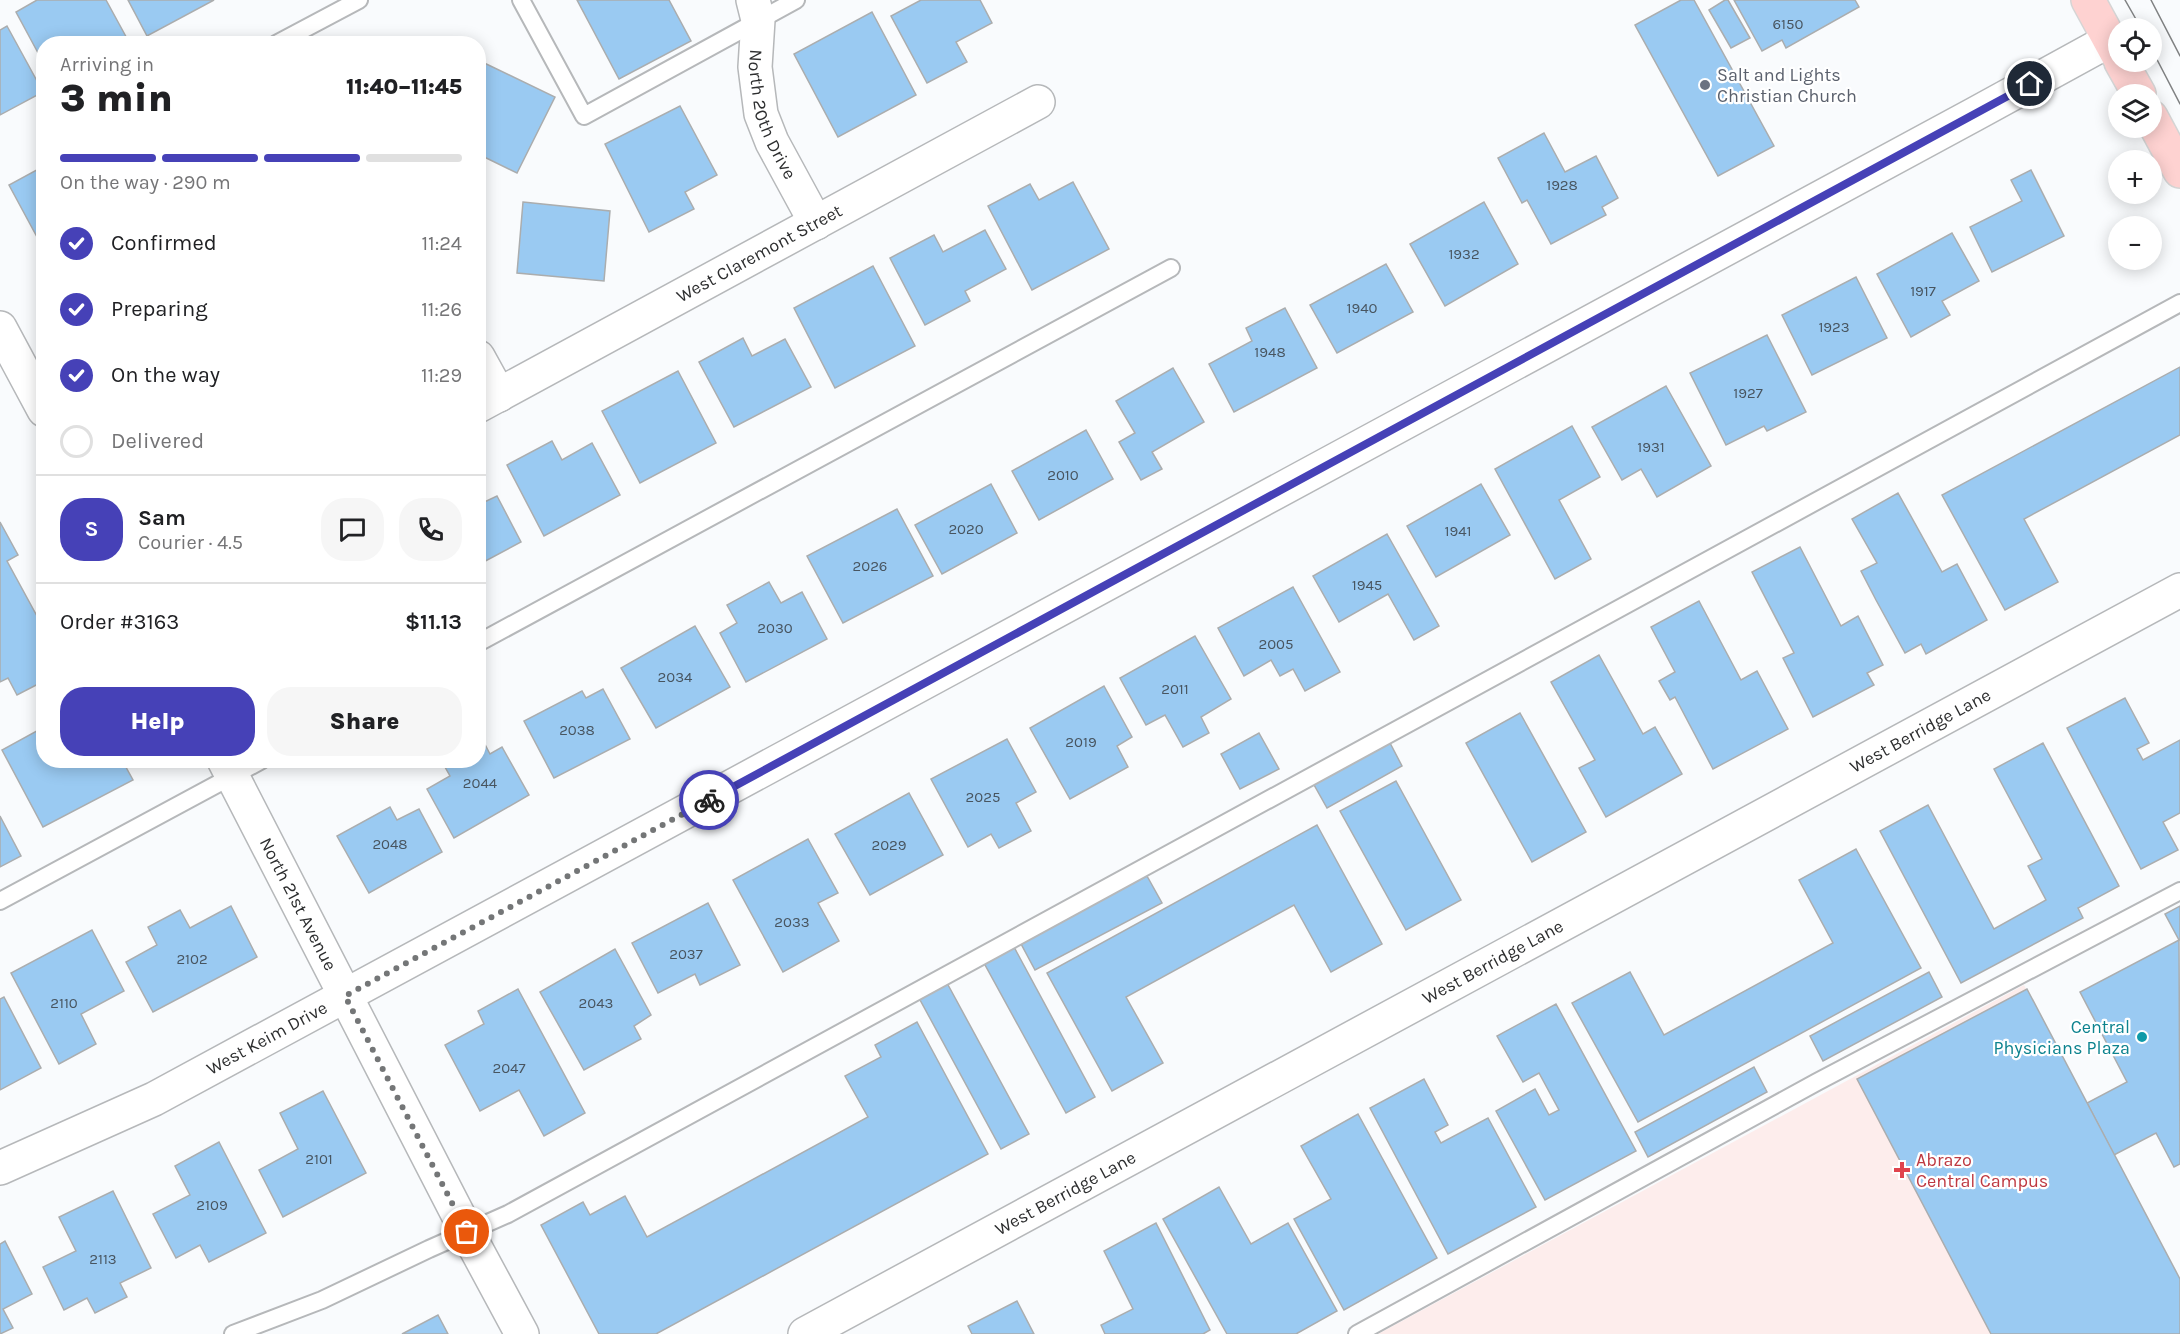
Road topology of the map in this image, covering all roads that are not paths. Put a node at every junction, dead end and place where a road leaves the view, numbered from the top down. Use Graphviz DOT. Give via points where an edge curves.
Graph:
graph roads {
  1 [pos="359,0"];
  2 [pos="521,0"];
  3 [pos="796,0"];
  4 [pos="2088,0"];
  5 [pos="756,10"];
  6 [pos="291,36"];
  7 [pos="2108,37"];
  8 [pos="2108,56"];
  9 [pos="1038,102"];
  10 [pos="2162,137"];
  11 [pos="2180,171"];
  12 [pos="816,223"];
  13 [pos="1171,268"];
  14 [pos="2180,303"];
  15 [pos="0,328"];
  16 [pos="36,395"];
  17 [pos="489,401"];
  18 [pos="2180,590"];
  19 [pos="486,639"];
  20 [pos="228,769"];
  21 [pos="2180,891"];
  22 [pos="0,901"];
  23 [pos="345,996"];
  24 [pos="0,1168"];
  25 [pos="467,1232"];
  26 [pos="233,1334"];
  27 [pos="522,1334"];
  28 [pos="805,1334"];
  29 [pos="1357,1334"];
  1 -- 6 [label="lane"];
  2 -- 5 [label="lane" via="584,116"];
  3 -- 5 [label="lane"];
  4 -- 7 [label="main road"];
  5 -- 12 [label="street, North 20th Drive" via="755,67 761,114"];
  8 -- 23 [label="street, West Keim Drive" via="1965,120"];
  9 -- 12 [label="street, West Claremont Street"];
  10 -- 11 [label="main road"];
  12 -- 17 [label="street, West Claremont Street"];
  13 -- 19 [label="lane"];
  14 -- 25 [label="lane" via="508,1214"];
  15 -- 16 [label="street"];
  18 -- 28 [label="street, West Berridge Lane"];
  20 -- 22 [label="lane"];
  20 -- 23 [label="street, North 21st Avenue"];
  21 -- 29 [label="lane" via="1817,1082"];
  23 -- 24 [label="street, West Keim Drive" via="154,1099"];
  23 -- 25 [label="street, North 21st Avenue"];
  25 -- 26 [label="lane" via="322,1300"];
  25 -- 27 [label="street, North 21st Avenue"];
}
